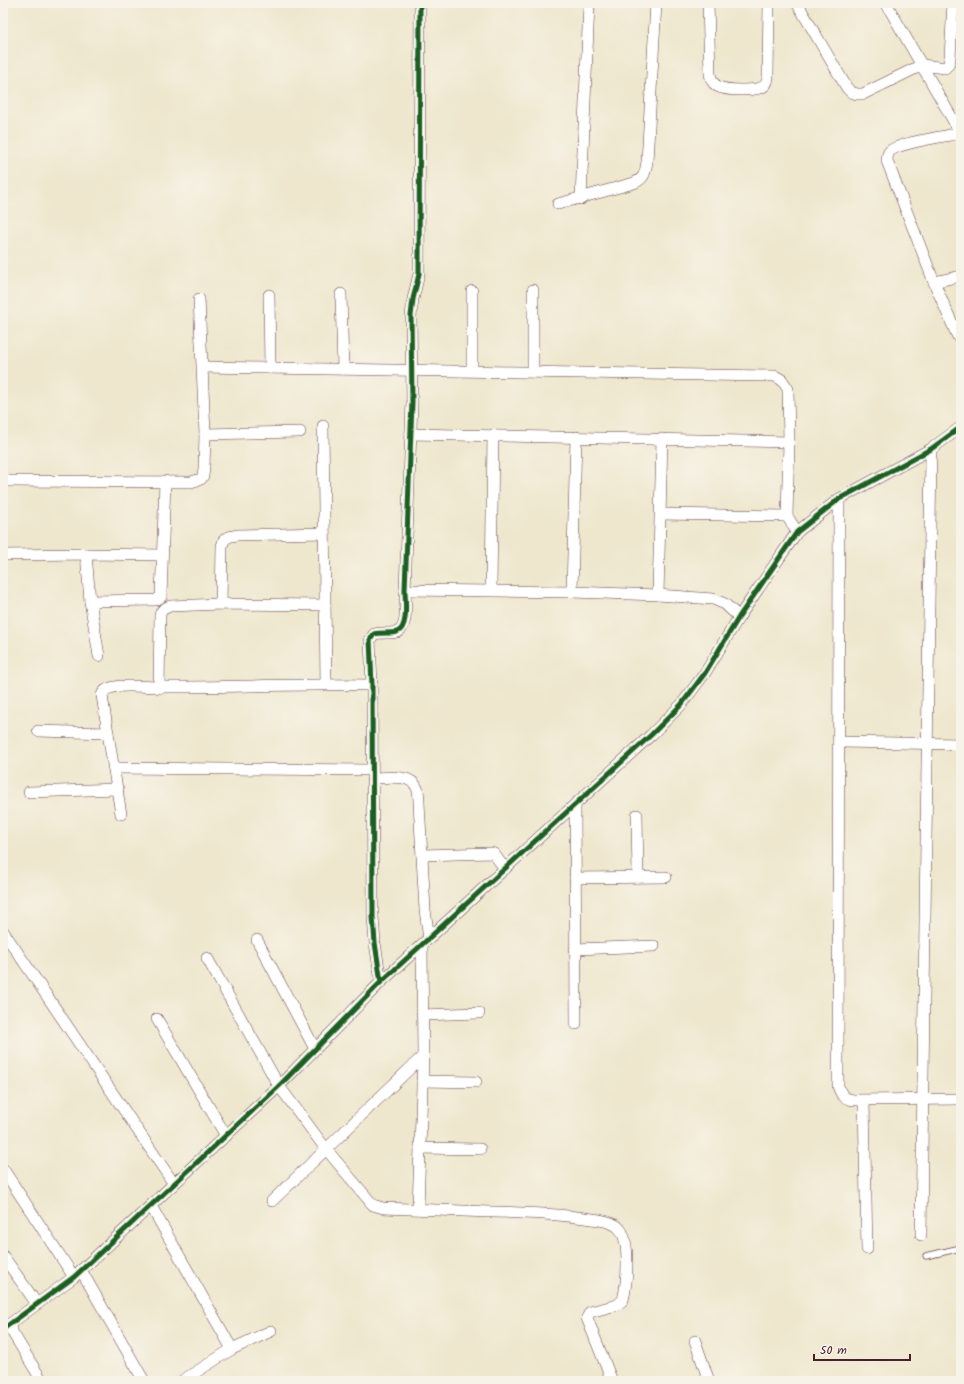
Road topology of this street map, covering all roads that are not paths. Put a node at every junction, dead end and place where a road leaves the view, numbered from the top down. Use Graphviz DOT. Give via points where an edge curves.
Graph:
graph roads {
  1 [pos="420,3"];
  2 [pos="589,3"];
  3 [pos="656,3"];
  4 [pos="708,3"];
  5 [pos="770,3"];
  6 [pos="797,3"];
  7 [pos="886,3"];
  8 [pos="953,3"];
  9 [pos="922,65"];
  10 [pos="956,115"];
  11 [pos="961,133"];
  12 [pos="581,199"];
  13 [pos="558,204"];
  14 [pos="961,276"];
  15 [pos="934,282"];
  16 [pos="472,290"];
  17 [pos="533,290"];
  18 [pos="341,294"];
  19 [pos="270,295"];
  20 [pos="199,299"];
  21 [pos="957,335"];
  22 [pos="203,367"];
  23 [pos="270,368"];
  24 [pos="343,369"];
  25 [pos="411,370"];
  26 [pos="472,370"];
  27 [pos="533,372"];
  28 [pos="324,426"];
  29 [pos="961,427"];
  30 [pos="300,432"];
  31 [pos="205,434"];
  32 [pos="411,434"];
  33 [pos="493,436"];
  34 [pos="576,437"];
  35 [pos="662,439"];
  36 [pos="789,442"];
  37 [pos="931,449"];
  38 [pos="3,481"];
  39 [pos="165,481"];
  40 [pos="839,499"];
  41 [pos="661,514"];
  42 [pos="787,516"];
  43 [pos="797,532"];
  44 [pos="324,533"];
  45 [pos="86,554"];
  46 [pos="3,555"];
  47 [pos="162,555"];
  48 [pos="405,590"];
  49 [pos="491,590"];
  50 [pos="572,592"];
  51 [pos="658,595"];
  52 [pos="90,601"];
  53 [pos="221,604"];
  54 [pos="325,605"];
  55 [pos="739,617"];
  56 [pos="99,656"];
  57 [pos="326,684"];
  58 [pos="372,685"];
  59 [pos="159,688"];
  60 [pos="38,731"];
  61 [pos="108,733"];
  62 [pos="839,742"];
  63 [pos="927,742"];
  64 [pos="961,744"];
  65 [pos="114,768"];
  66 [pos="372,774"];
  67 [pos="118,789"];
  68 [pos="29,792"];
  69 [pos="575,805"];
  70 [pos="121,814"];
  71 [pos="637,815"];
  72 [pos="422,855"];
  73 [pos="505,869"];
  74 [pos="638,877"];
  75 [pos="666,877"];
  76 [pos="575,878"];
  77 [pos="3,931"];
  78 [pos="257,940"];
  79 [pos="425,942"];
  80 [pos="654,946"];
  81 [pos="575,949"];
  82 [pos="207,958"];
  83 [pos="381,982"];
  84 [pos="479,1014"];
  85 [pos="422,1015"];
  86 [pos="157,1019"];
  87 [pos="576,1024"];
  88 [pos="315,1049"];
  89 [pos="423,1056"];
  90 [pos="422,1081"];
  91 [pos="476,1082"];
  92 [pos="279,1086"];
  93 [pos="922,1099"];
  94 [pos="961,1099"];
  95 [pos="864,1101"];
  96 [pos="226,1136"];
  97 [pos="420,1148"];
  98 [pos="326,1149"];
  99 [pos="480,1149"];
  100 [pos="3,1169"];
  101 [pos="174,1184"];
  102 [pos="272,1201"];
  103 [pos="151,1206"];
  104 [pos="418,1209"];
  105 [pos="921,1234"];
  106 [pos="961,1248"];
  107 [pos="867,1249"];
  108 [pos="3,1256"];
  109 [pos="926,1256"];
  110 [pos="78,1274"];
  111 [pos="37,1304"];
  112 [pos="6,1327"];
  113 [pos="271,1331"];
  114 [pos="695,1341"];
  115 [pos="232,1349"];
  116 [pos="42,1381"];
  117 [pos="144,1381"];
  118 [pos="182,1381"];
  119 [pos="612,1381"];
  120 [pos="709,1381"];
  1 -- 25 [label="street" via="419,274 412,307"];
  2 -- 12 [label="street"];
  3 -- 12 [label="street" via="647,162 644,175 641,180 634,183"];
  4 -- 5 [label="street" via="712,82 725,89 739,90 762,88 766,84"];
  6 -- 9 [label="street" via="851,92 862,94"];
  7 -- 9 [label="street"];
  8 -- 9 [label="street" via="949,64 945,68"];
  9 -- 10 [label="street"];
  10 -- 11 [label="street"];
  11 -- 15 [label="street" via="902,145 890,151 887,156 890,172"];
  12 -- 13 [label="street"];
  14 -- 15 [label="street"];
  15 -- 21 [label="street"];
  16 -- 26 [label="street"];
  17 -- 27 [label="street"];
  18 -- 24 [label="street"];
  19 -- 23 [label="street"];
  20 -- 22 [label="street"];
  22 -- 23 [label="street"];
  22 -- 31 [label="street"];
  23 -- 24 [label="street"];
  24 -- 25 [label="street"];
  25 -- 26 [label="street"];
  25 -- 32 [label="street"];
  26 -- 27 [label="street"];
  27 -- 36 [label="street" via="775,376 782,380 788,389"];
  28 -- 44 [label="street"];
  29 -- 37 [label="street"];
  30 -- 31 [label="street"];
  31 -- 39 [label="street" via="201,479 191,482"];
  32 -- 33 [label="street"];
  32 -- 48 [label="street"];
  33 -- 34 [label="street"];
  33 -- 49 [label="street"];
  34 -- 35 [label="street"];
  34 -- 50 [label="street"];
  35 -- 36 [label="street"];
  35 -- 41 [label="street"];
  36 -- 42 [label="street"];
  37 -- 40 [label="street"];
  37 -- 63 [label="street"];
  38 -- 39 [label="street"];
  39 -- 47 [label="street"];
  40 -- 43 [label="street"];
  40 -- 62 [label="street"];
  41 -- 42 [label="street"];
  41 -- 51 [label="street"];
  42 -- 43 [label="street"];
  43 -- 55 [label="street"];
  44 -- 53 [label="street" via="245,534 228,537 222,546"];
  44 -- 54 [label="street"];
  45 -- 46 [label="street"];
  45 -- 47 [label="street"];
  45 -- 52 [label="street"];
  47 -- 52 [label="street" via="162,593 159,599"];
  48 -- 49 [label="street"];
  48 -- 58 [label="street" via="403,626 398,632 374,634 370,640"];
  49 -- 50 [label="street"];
  50 -- 51 [label="street"];
  51 -- 55 [label="street" via="713,599 725,604"];
  52 -- 56 [label="street"];
  53 -- 54 [label="street"];
  53 -- 59 [label="street" via="170,606 162,610"];
  54 -- 57 [label="street"];
  55 -- 69 [label="street" via="705,673 681,704"];
  57 -- 58 [label="street"];
  57 -- 59 [label="street"];
  58 -- 66 [label="street"];
  59 -- 61 [label="street" via="116,686 104,690 102,696"];
  60 -- 61 [label="street"];
  61 -- 65 [label="street"];
  62 -- 63 [label="street"];
  62 -- 95 [label="street" via="837,1079 841,1095 846,1099"];
  63 -- 64 [label="street"];
  63 -- 93 [label="street"];
  65 -- 66 [label="street"];
  65 -- 67 [label="street"];
  66 -- 72 [label="street" via="404,778 414,784 418,794"];
  66 -- 83 [label="street" via="373,917"];
  67 -- 68 [label="street"];
  67 -- 70 [label="street"];
  69 -- 73 [label="street"];
  69 -- 76 [label="street"];
  71 -- 74 [label="street"];
  72 -- 73 [label="street" via="491,853"];
  72 -- 79 [label="street"];
  73 -- 79 [label="street"];
  74 -- 75 [label="street"];
  74 -- 76 [label="street"];
  76 -- 81 [label="street"];
  77 -- 101 [label="street"];
  78 -- 88 [label="street"];
  79 -- 83 [label="street"];
  79 -- 85 [label="street"];
  80 -- 81 [label="street"];
  81 -- 87 [label="street"];
  82 -- 92 [label="street"];
  83 -- 88 [label="street"];
  84 -- 85 [label="street"];
  85 -- 89 [label="street"];
  86 -- 96 [label="street"];
  88 -- 92 [label="street"];
  89 -- 90 [label="street"];
  89 -- 98 [label="street"];
  90 -- 91 [label="street"];
  90 -- 97 [label="street"];
  92 -- 96 [label="street"];
  92 -- 98 [label="street"];
  93 -- 94 [label="street"];
  93 -- 95 [label="street"];
  93 -- 105 [label="street"];
  95 -- 107 [label="street"];
  96 -- 101 [label="street"];
  97 -- 99 [label="street"];
  97 -- 104 [label="street"];
  98 -- 102 [label="street"];
  98 -- 104 [label="street" via="373,1205 382,1208"];
  100 -- 110 [label="street"];
  101 -- 103 [label="street"];
  103 -- 110 [label="street"];
  103 -- 115 [label="street"];
  104 -- 119 [label="street" via="570,1216 600,1220 618,1228 623,1234 627,1254 623,1300 617,1305 590,1312 587,1318"];
  106 -- 109 [label="lane"];
  108 -- 111 [label="street"];
  110 -- 111 [label="street"];
  110 -- 117 [label="street"];
  111 -- 112 [label="street"];
  112 -- 116 [label="street"];
  113 -- 115 [label="street"];
  114 -- 120 [label="street"];
  115 -- 118 [label="street"];
}
